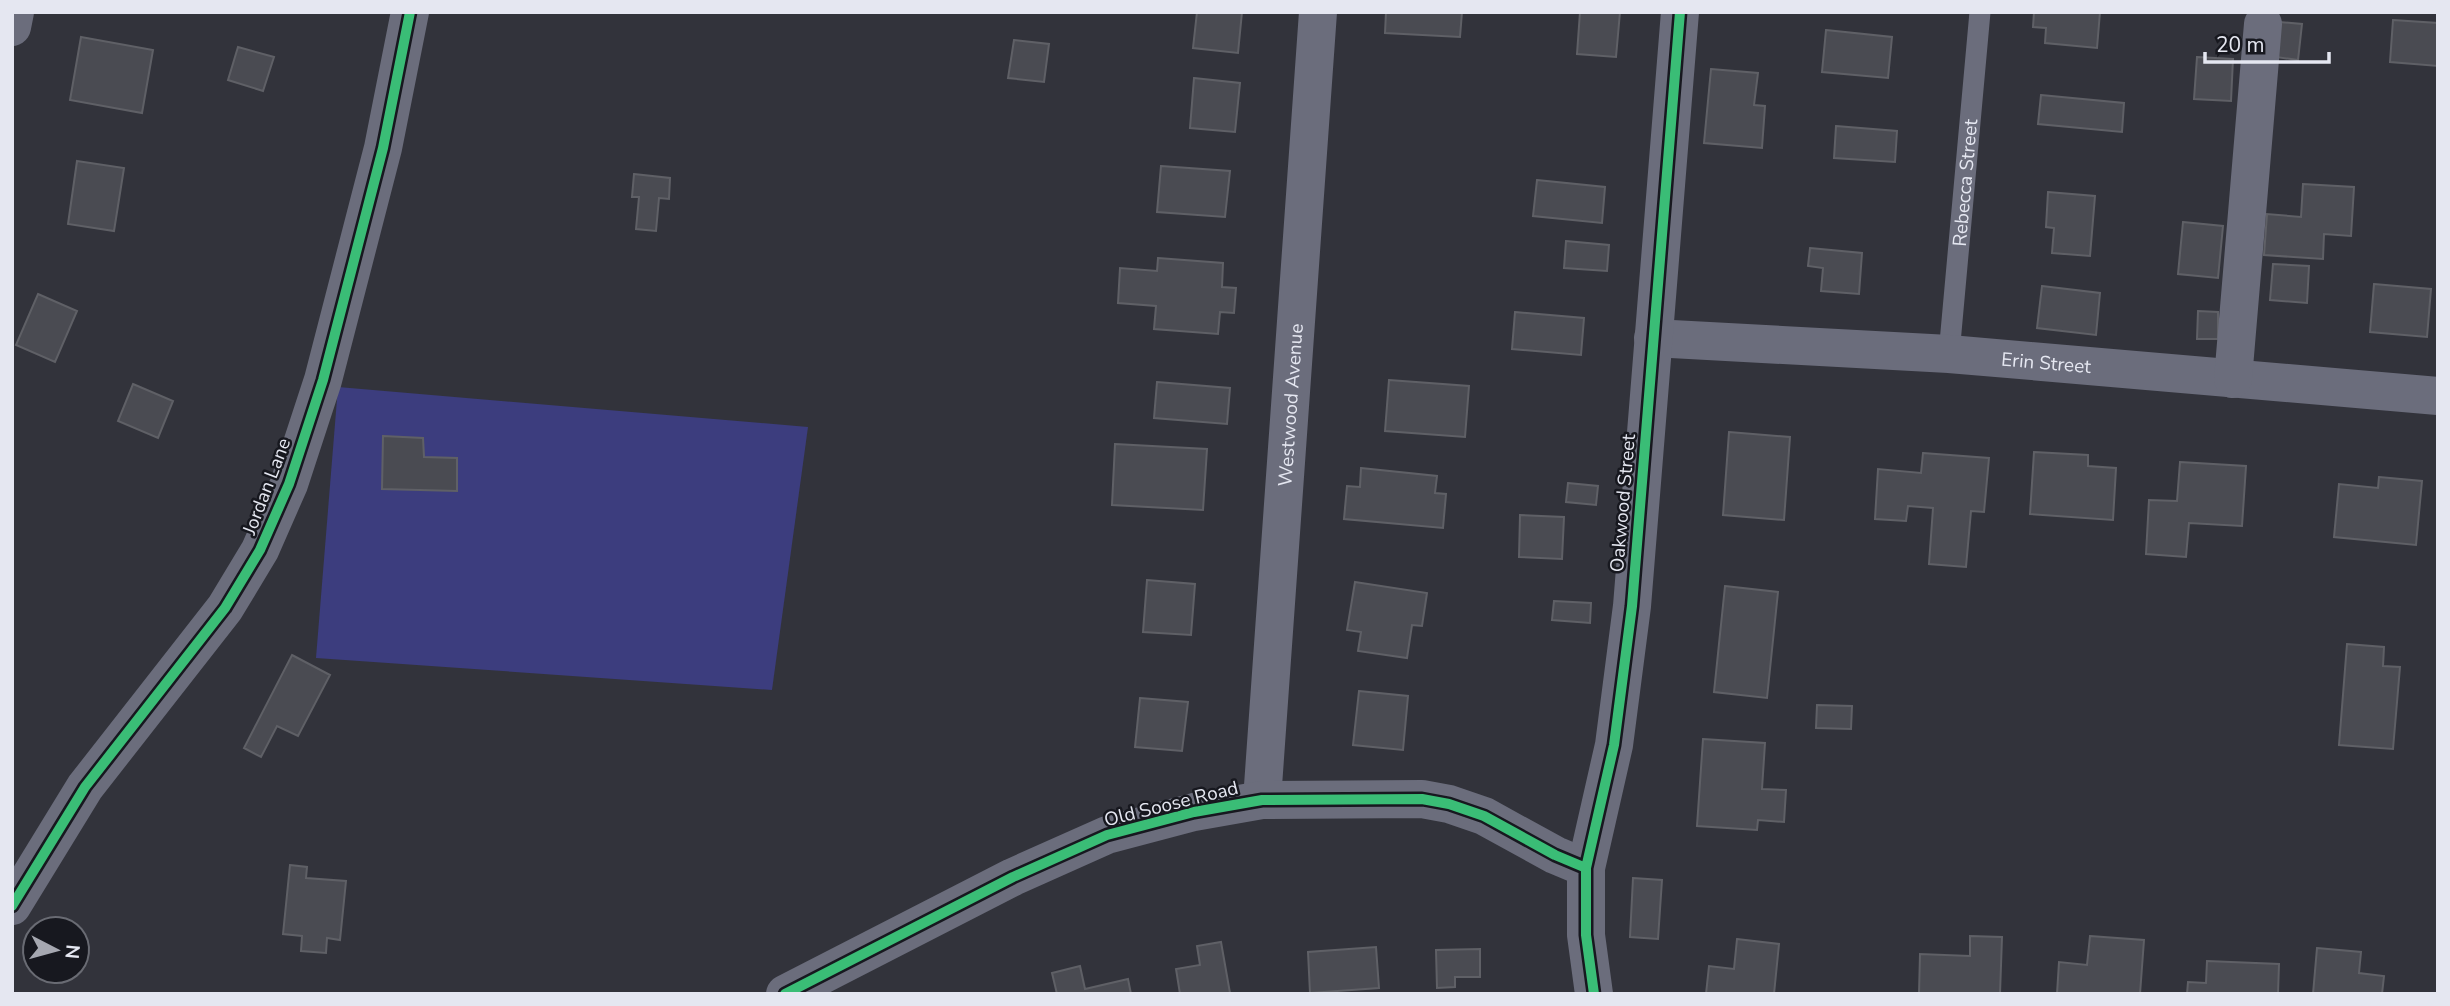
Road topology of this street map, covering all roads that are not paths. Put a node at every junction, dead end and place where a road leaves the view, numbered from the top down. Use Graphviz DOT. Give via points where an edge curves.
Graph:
graph roads {
  1 [pos="15,12"];
  2 [pos="410,12"];
  3 [pos="1318,12"];
  4 [pos="1680,12"];
  5 [pos="1980,12"];
  6 [pos="2263,24"];
  7 [pos="12,27"];
  8 [pos="1653,338"];
  9 [pos="1949,354"];
  10 [pos="2233,379"];
  11 [pos="2438,396"];
  12 [pos="1262,800"];
  13 [pos="1586,867"];
  14 [pos="12,906"];
  15 [pos="785,994"];
  16 [pos="1594,994"];
  1 -- 7 [label="street"];
  2 -- 14 [label="street, Jordan Lane" via="383,148 323,380 289,484 260,550 225,608 85,787"];
  3 -- 12 [label="street, Westwood Avenue"];
  4 -- 8 [label="street, Oakwood Street"];
  5 -- 9 [label="lane, Rebecca Street"];
  6 -- 10 [label="street"];
  8 -- 9 [label="street, Erin Street"];
  8 -- 13 [label="street, Oakwood Street" via="1632,606 1616,733"];
  9 -- 10 [label="street, Erin Street"];
  10 -- 11 [label="street, Erin Street"];
  12 -- 13 [label="street, Old Soose Road" via="1449,804 1484,816"];
  12 -- 15 [label="street, Old Soose Road" via="1194,811 1107,835 1013,877"];
  13 -- 16 [label="street, Oakwood Street" via="1586,935"];
}
